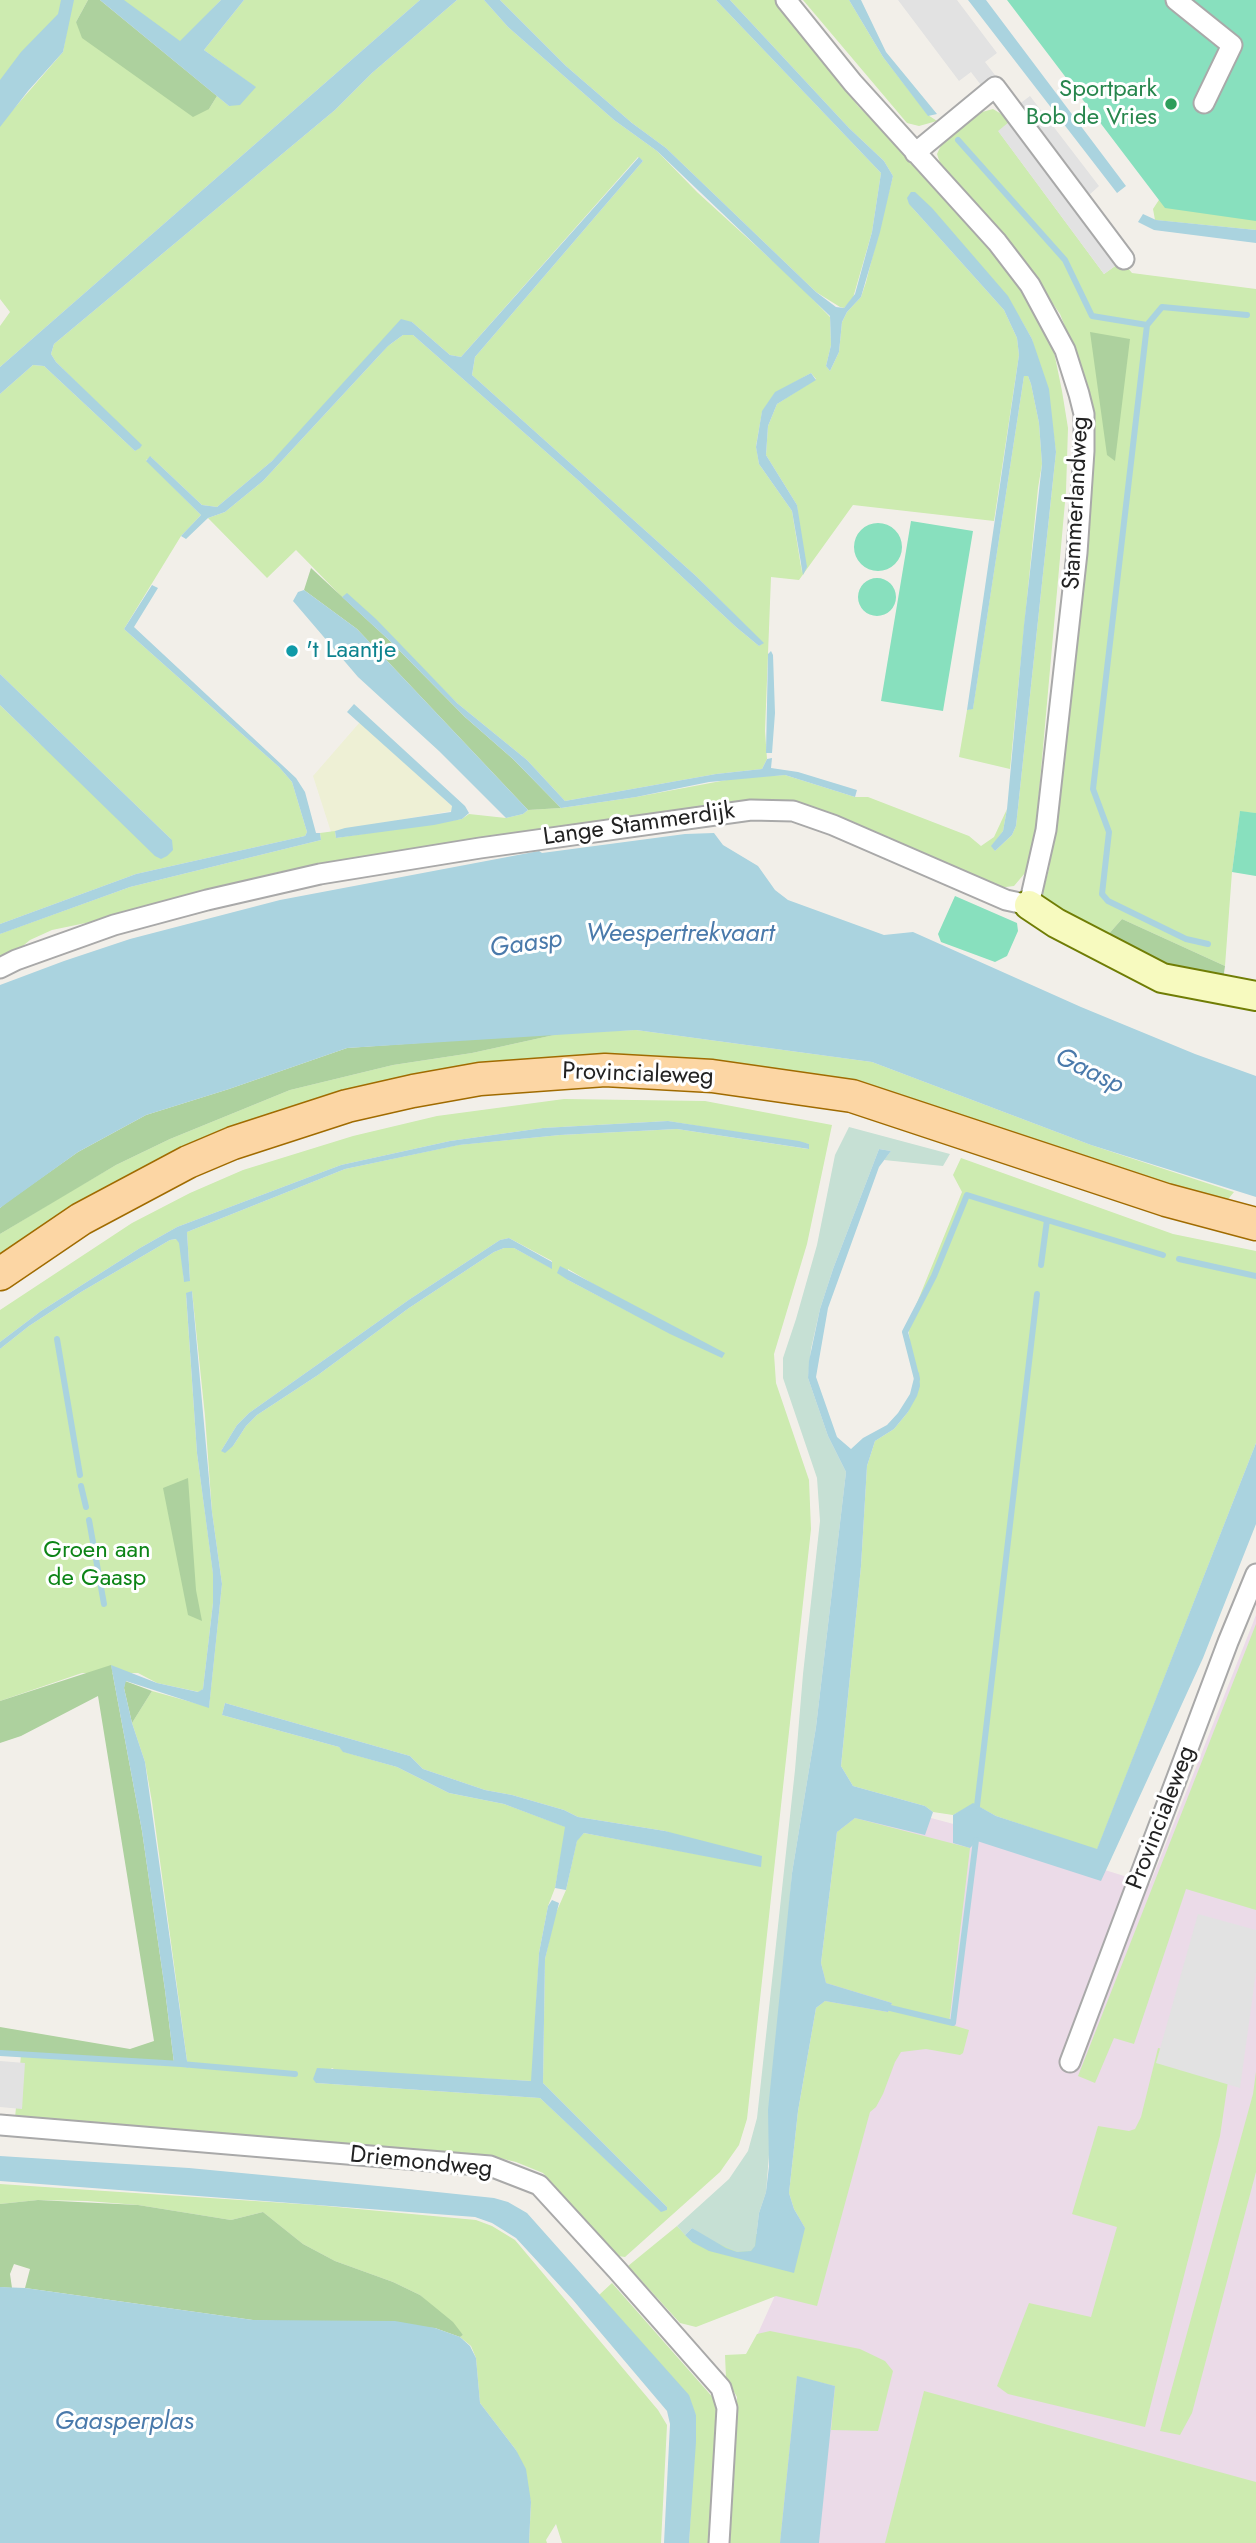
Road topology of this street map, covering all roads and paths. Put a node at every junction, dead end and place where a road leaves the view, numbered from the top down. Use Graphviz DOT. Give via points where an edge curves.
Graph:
graph roads {
  1 [pos="786,0"];
  2 [pos="1176,0"];
  3 [pos="1204,103"];
  4 [pos="915,153"];
  5 [pos="1124,259"];
  6 [pos="1029,905"];
  7 [pos="0,968"];
  8 [pos="1256,996"];
  9 [pos="1256,1224"];
  10 [pos="0,1274"];
  11 [pos="1256,1574"];
  12 [pos="1070,2062"];
  13 [pos="0,2125"];
  14 [pos="719,2543"];
  1 -- 4 [label="street, Stammerlandweg"];
  2 -- 3 [label="street" via="1232,45"];
  4 -- 5 [label="street" via="995,87"];
  4 -- 6 [label="street, Stammerlandweg" via="1030,285 1065,350 1084,414 1077,553 1047,818"];
  6 -- 7 [label="street, Lange Stammerdijk" via="1006,900 793,811 751,810 320,874 114,925"];
  6 -- 8 [label="street, Lange Stammerdijk" via="1162,978"];
  9 -- 10 [label="main road, Provincialeweg" via="1166,1200 852,1097 712,1076 605,1070 480,1079 413,1091 347,1106 233,1143 81,1219"];
  11 -- 12 [label="street, Provincialeweg"];
  13 -- 14 [label="street, Driemondweg" via="490,2166 539,2185 721,2388 727,2408"];
}
